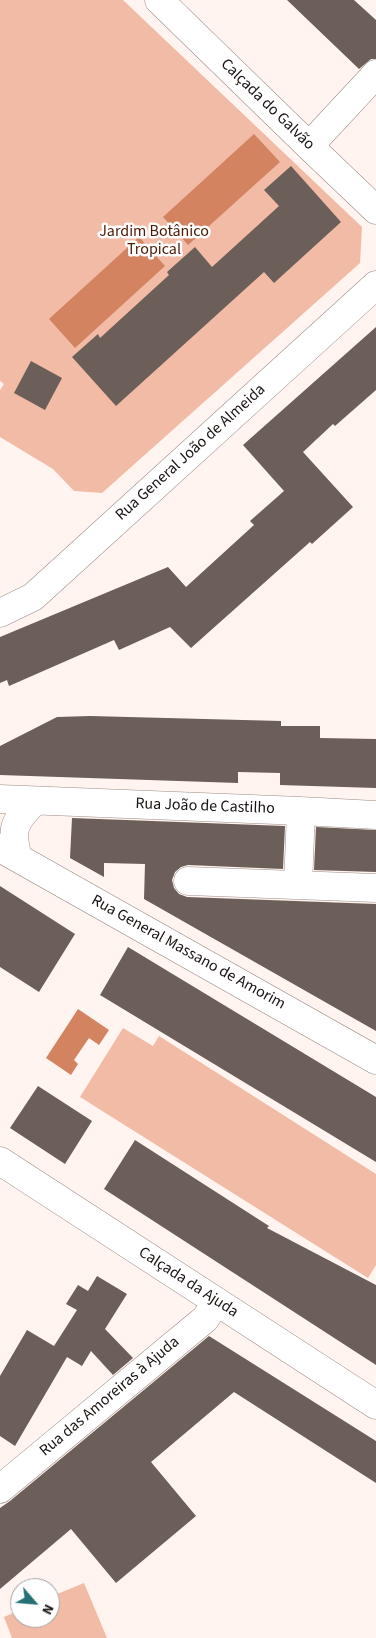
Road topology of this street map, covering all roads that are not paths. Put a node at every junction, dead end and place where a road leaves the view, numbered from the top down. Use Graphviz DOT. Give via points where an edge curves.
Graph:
graph roads {
  1 [pos="159,0"];
  2 [pos="376,74"];
  3 [pos="309,146"];
  4 [pos="372,199"];
  5 [pos="376,284"];
  6 [pos="0,613"];
  7 [pos="0,799"];
  8 [pos="35,801"];
  9 [pos="301,811"];
  10 [pos="376,815"];
  11 [pos="9,853"];
  12 [pos="188,881"];
  13 [pos="298,885"];
  14 [pos="376,888"];
  15 [pos="376,1060"];
  16 [pos="0,1161"];
  17 [pos="218,1302"];
  18 [pos="376,1404"];
  19 [pos="0,1490"];
  1 -- 3 [label="street, Calçada do Galvão"];
  2 -- 3 [label="street"];
  3 -- 4 [label="street, Calçada do Galvão"];
  5 -- 6 [label="street, Rua General João de Almeida" via="34,597"];
  7 -- 8 [label="street, Rua João de Castilho"];
  8 -- 9 [label="street, Rua João de Castilho"];
  8 -- 11 [label="street" via="20,815"];
  9 -- 10 [label="street, Rua João de Castilho"];
  9 -- 13 [label="street"];
  11 -- 15 [label="street, Rua General Massano de Amorim"];
  12 -- 13 [label="street"];
  13 -- 14 [label="street"];
  16 -- 17 [label="street, Calçada da Ajuda"];
  17 -- 18 [label="street, Calçada da Ajuda"];
  17 -- 19 [label="street, Rua das Amoreiras à Ajuda" via="205,1319"];
}
